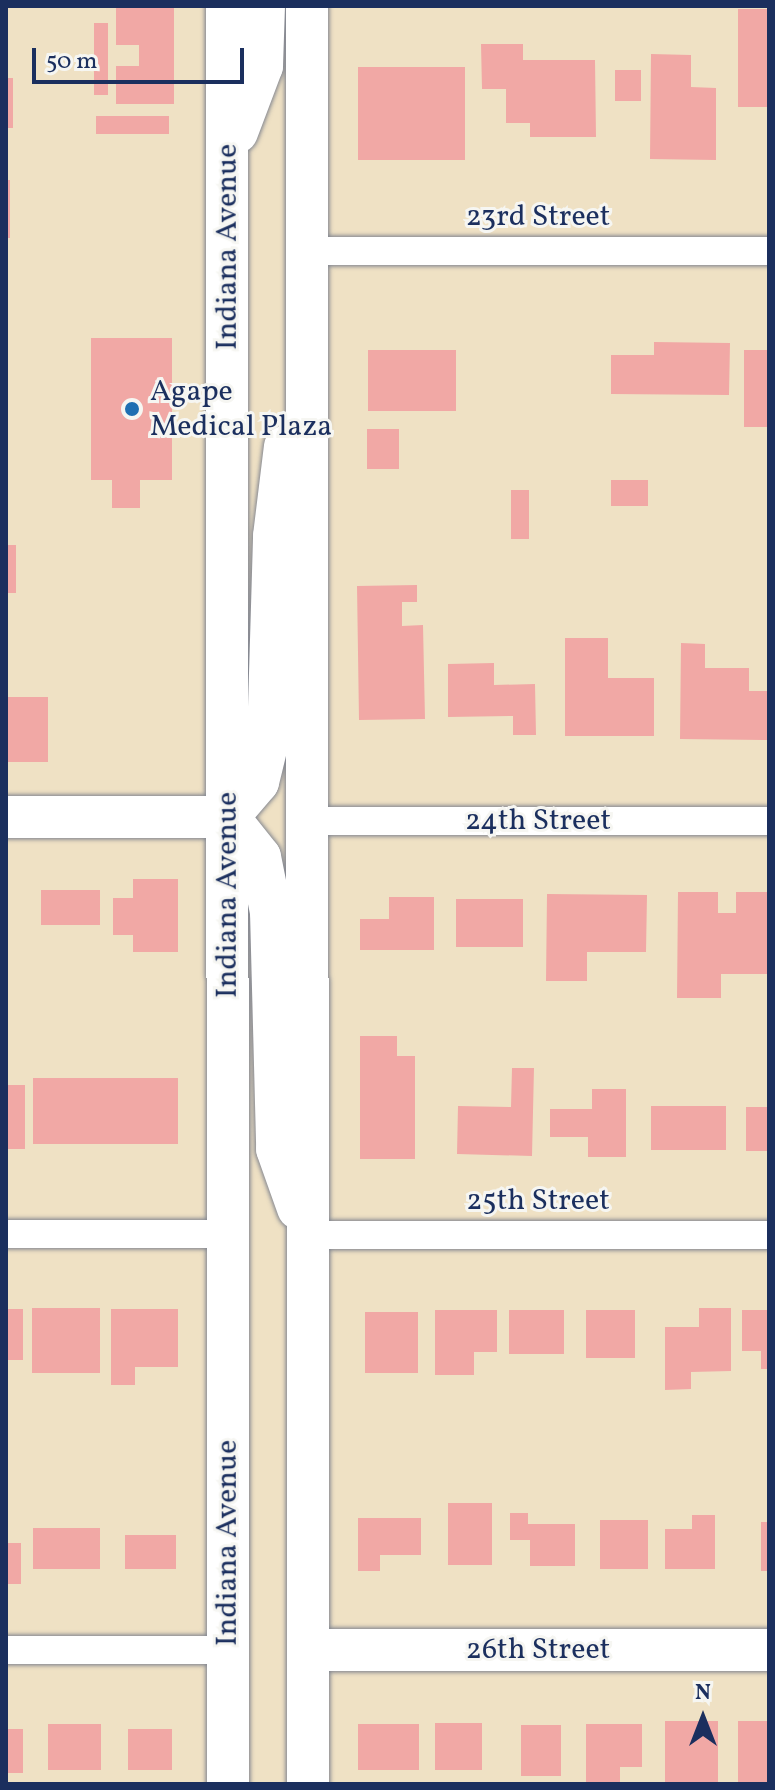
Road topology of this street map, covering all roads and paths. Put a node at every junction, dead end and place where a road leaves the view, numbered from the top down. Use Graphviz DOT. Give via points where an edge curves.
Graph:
graph roads {
  1 [pos="227,6"];
  2 [pos="264,6"];
  3 [pos="307,6"];
  4 [pos="228,158"];
  5 [pos="307,251"];
  6 [pos="769,251"];
  7 [pos="6,817"];
  8 [pos="228,817"];
  9 [pos="307,821"];
  10 [pos="769,821"];
  11 [pos="6,1234"];
  12 [pos="228,1234"];
  13 [pos="307,1235"];
  14 [pos="769,1235"];
  15 [pos="6,1650"];
  16 [pos="228,1650"];
  17 [pos="308,1650"];
  18 [pos="769,1650"];
  19 [pos="228,1784"];
  20 [pos="308,1784"];
  1 -- 4 [label="main road, Indiana Avenue"];
  2 -- 4 [label="main road" via="262,66"];
  3 -- 5 [label="main road"];
  4 -- 8 [label="main road, Indiana Avenue"];
  5 -- 6 [label="street, 23rd Street"];
  5 -- 8 [label="main road" via="274,536 268,741 258,782"];
  5 -- 9 [label="main road"];
  7 -- 8 [label="main road"];
  8 -- 12 [label="main road, Indiana Avenue"];
  8 -- 13 [label="main road" via="260,857 271,912 277,1149"];
  9 -- 10 [label="street, 24th Street"];
  9 -- 13 [label="main road"];
  11 -- 12 [label="street"];
  12 -- 16 [label="main road, Indiana Avenue"];
  13 -- 14 [label="street, 25th Street"];
  13 -- 17 [label="main road"];
  15 -- 16 [label="street"];
  16 -- 19 [label="main road, Indiana Avenue"];
  17 -- 18 [label="main road, 26th Street"];
  17 -- 20 [label="main road"];
}
